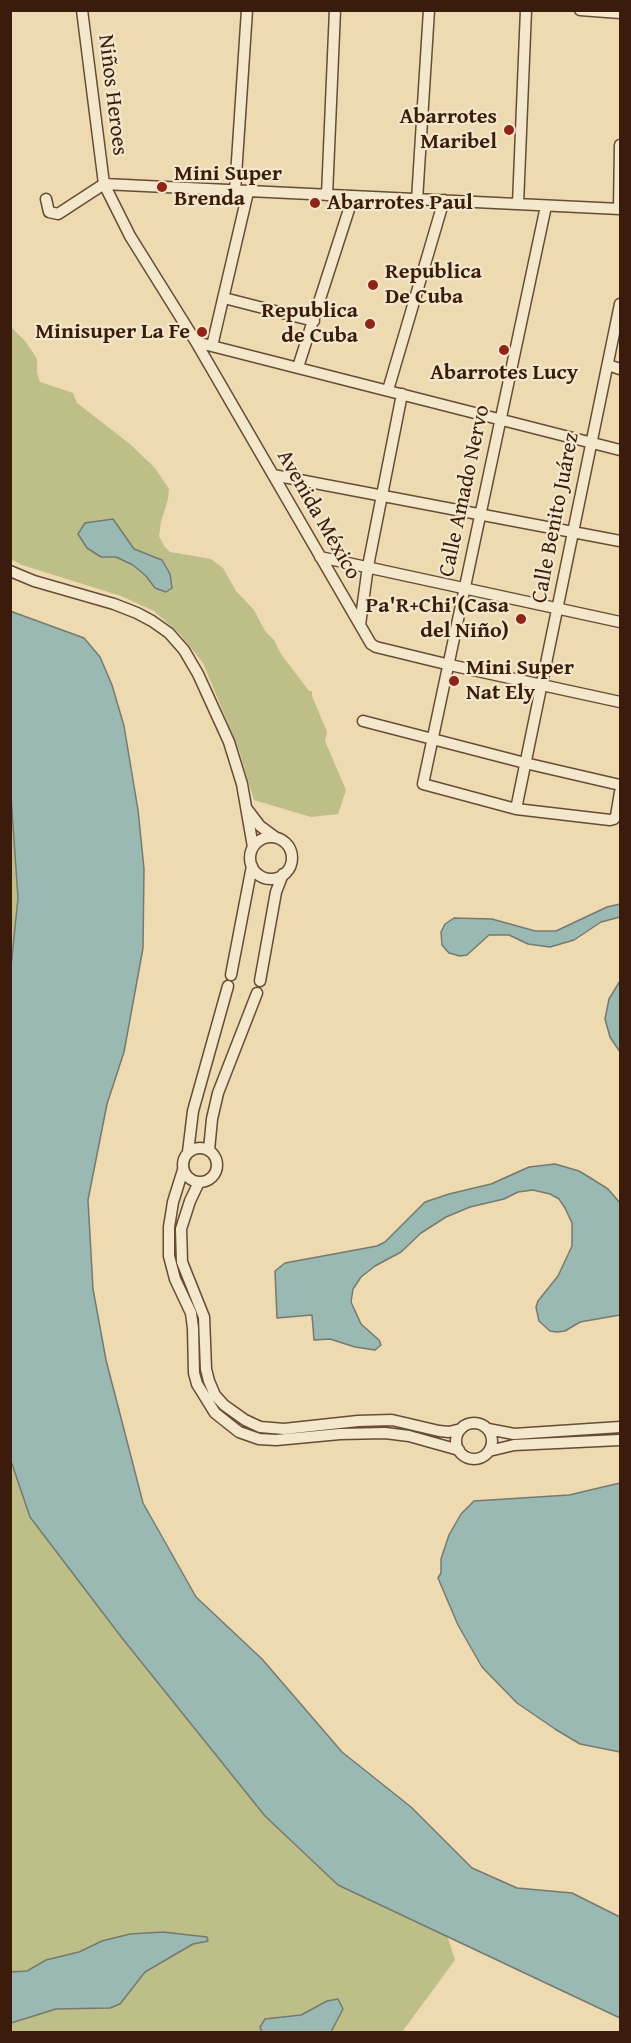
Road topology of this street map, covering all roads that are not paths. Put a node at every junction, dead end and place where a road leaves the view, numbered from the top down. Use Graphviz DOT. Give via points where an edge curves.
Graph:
graph roads {
  1 [pos="82,10"];
  2 [pos="247,10"];
  3 [pos="335,10"];
  4 [pos="429,10"];
  5 [pos="526,10"];
  6 [pos="580,10"];
  7 [pos="621,13"];
  8 [pos="621,146"];
  9 [pos="104,184"];
  10 [pos="235,191"];
  11 [pos="248,192"];
  12 [pos="327,195"];
  13 [pos="353,197"];
  14 [pos="46,200"];
  15 [pos="417,200"];
  16 [pos="444,200"];
  17 [pos="518,204"];
  18 [pos="546,206"];
  19 [pos="620,209"];
  20 [pos="224,298"];
  21 [pos="621,304"];
  22 [pos="314,321"];
  23 [pos="196,342"];
  24 [pos="212,346"];
  25 [pos="608,365"];
  26 [pos="298,367"];
  27 [pos="621,369"];
  28 [pos="388,390"];
  29 [pos="402,394"];
  30 [pos="500,419"];
  31 [pos="591,443"];
  32 [pos="621,450"];
  33 [pos="273,475"];
  34 [pos="381,497"];
  35 [pos="479,514"];
  36 [pos="572,532"];
  37 [pos="621,541"];
  38 [pos="320,557"];
  39 [pos="368,566"];
  40 [pos="10,571"];
  41 [pos="465,589"];
  42 [pos="558,609"];
  43 [pos="621,622"];
  44 [pos="360,625"];
  45 [pos="450,665"];
  46 [pos="543,684"];
  47 [pos="621,702"];
  48 [pos="363,721"];
  49 [pos="432,738"];
  50 [pos="525,763"];
  51 [pos="621,785"];
  52 [pos="621,792"];
  53 [pos="247,808"];
  54 [pos="516,809"];
  55 [pos="275,837"];
  56 [pos="253,847"];
  57 [pos="252,867"];
  58 [pos="283,874"];
  59 [pos="231,975"];
  60 [pos="260,981"];
  61 [pos="228,986"];
  62 [pos="257,993"];
  63 [pos="209,1150"];
  64 [pos="188,1152"];
  65 [pos="183,1170"];
  66 [pos="199,1182"];
  67 [pos="621,1427"];
  68 [pos="461,1429"];
  69 [pos="488,1429"];
  70 [pos="621,1440"];
  71 [pos="459,1450"];
  72 [pos="489,1451"];
  1 -- 9 [label="street, Niños Heroes"];
  2 -- 10 [label="street"];
  3 -- 12 [label="street"];
  4 -- 15 [label="street"];
  5 -- 17 [label="street"];
  6 -- 7 [label="street"];
  8 -- 19 [label="street"];
  9 -- 10 [label="street"];
  9 -- 14 [label="street" via="58,214 49,212"];
  9 -- 23 [label="street, Avenida México" via="130,236"];
  10 -- 11 [label="street"];
  11 -- 12 [label="street"];
  11 -- 20 [label="street"];
  12 -- 13 [label="street"];
  13 -- 15 [label="street"];
  13 -- 22 [label="street"];
  15 -- 16 [label="street"];
  16 -- 17 [label="street"];
  16 -- 28 [label="street"];
  17 -- 18 [label="street"];
  18 -- 19 [label="street"];
  18 -- 30 [label="street, Calle Amado Nervo"];
  20 -- 22 [label="street"];
  20 -- 24 [label="street"];
  21 -- 25 [label="street, Calle Benito Juárez"];
  22 -- 26 [label="street"];
  23 -- 24 [label="street"];
  23 -- 33 [label="street, Avenida México"];
  24 -- 26 [label="street"];
  25 -- 27 [label="street"];
  25 -- 31 [label="street, Calle Benito Juárez"];
  26 -- 28 [label="street"];
  28 -- 29 [label="street"];
  29 -- 30 [label="street"];
  29 -- 34 [label="street"];
  30 -- 31 [label="street"];
  30 -- 35 [label="street, Calle Amado Nervo"];
  31 -- 32 [label="street"];
  31 -- 36 [label="street, Calle Benito Juárez"];
  33 -- 34 [label="street"];
  33 -- 38 [label="street, Avenida México"];
  34 -- 35 [label="street"];
  34 -- 39 [label="street"];
  35 -- 36 [label="street"];
  35 -- 41 [label="street, Calle Amado Nervo"];
  36 -- 37 [label="street"];
  36 -- 42 [label="street, Calle Benito Juárez"];
  38 -- 39 [label="street"];
  38 -- 44 [label="street, Avenida México"];
  39 -- 41 [label="street"];
  39 -- 44 [label="street"];
  40 -- 53 [label="street" via="114,604 169,633 184,650 220,720"];
  41 -- 42 [label="street"];
  41 -- 45 [label="street, Calle Amado Nervo"];
  42 -- 43 [label="street"];
  42 -- 46 [label="street, Calle Benito Juárez"];
  44 -- 45 [label="street, Avenida México" via="376,647"];
  45 -- 46 [label="street, Avenida México"];
  45 -- 49 [label="street, Calle Amado Nervo"];
  46 -- 47 [label="street, Avenida México"];
  46 -- 50 [label="street, Calle Benito Juárez"];
  48 -- 49 [label="street"];
  49 -- 50 [label="street"];
  49 -- 54 [label="street, Calle Amado Nervo" via="423,784"];
  50 -- 51 [label="street"];
  50 -- 54 [label="street, Calle Benito Juárez"];
  52 -- 54 [label="street" via="614,819"];
  53 -- 55 [label="street" via="260,826"];
  53 -- 56 [label="street"];
  55 -- 56 [label="street" via="262,838"];
  55 -- 58 [label="street" via="290,850 291,862"];
  56 -- 57 [label="street"];
  57 -- 58 [label="street" via="266,878"];
  57 -- 59 [label="street"];
  58 -- 60 [label="street" via="276,892"];
  61 -- 64 [label="street" via="198,1087"];
  62 -- 63 [label="street" via="218,1093"];
  63 -- 64 [label="street" via="198,1147"];
  63 -- 66 [label="street" via="216,1159 216,1170 210,1179"];
  64 -- 65 [label="street"];
  65 -- 66 [label="street" via="189,1179"];
  65 -- 71 [label="street" via="173,1202 169,1256 191,1313 197,1384 214,1413 239,1432 259,1439 385,1433"];
  66 -- 68 [label="street" via="181,1229 182,1262 204,1317 209,1382 224,1405 260,1427 284,1429 393,1420 439,1431"];
  67 -- 69 [label="street" via="514,1434"];
  68 -- 69 [label="street" via="476,1423"];
  68 -- 71 [label="street" via="456,1439"];
  69 -- 72 [label="street" via="492,1439"];
  70 -- 72 [label="street" via="514,1445"];
  71 -- 72 [label="street" via="474,1459"];
}
